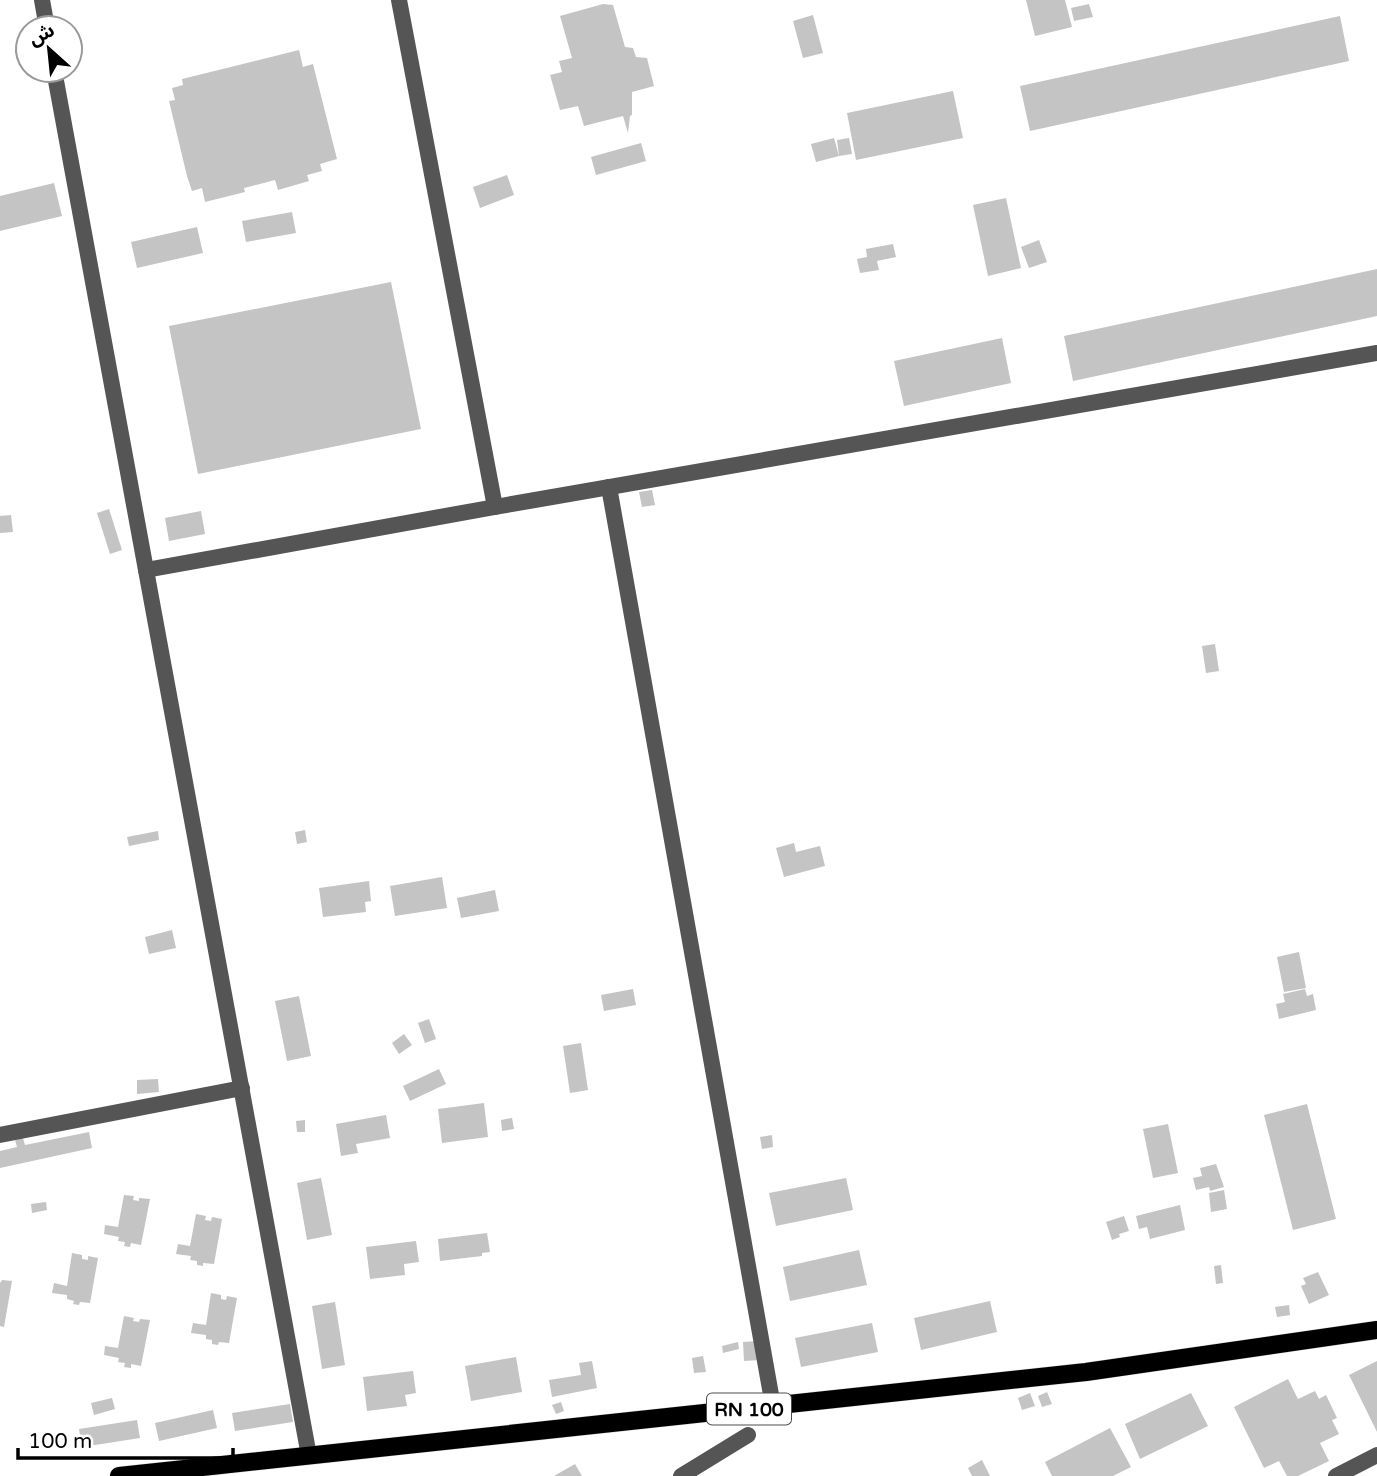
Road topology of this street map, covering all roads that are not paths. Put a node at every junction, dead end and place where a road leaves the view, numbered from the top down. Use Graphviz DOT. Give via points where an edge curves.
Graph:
graph roads {
  1 [pos="399,0"];
  2 [pos="57,84"];
  3 [pos="1377,353"];
  4 [pos="609,487"];
  5 [pos="495,507"];
  6 [pos="146,570"];
  7 [pos="242,1088"];
  8 [pos="0,1135"];
  9 [pos="1377,1330"];
  10 [pos="773,1406"];
  11 [pos="748,1435"];
  12 [pos="1377,1455"];
  13 [pos="309,1456"];
  14 [pos="119,1476"];
  15 [pos="681,1476"];
  16 [pos="1336,1476"];
  1 -- 5 [label="lane"];
  2 -- 6 [label="lane"];
  3 -- 4 [label="lane"];
  4 -- 5 [label="lane"];
  4 -- 10 [label="lane"];
  5 -- 6 [label="lane"];
  6 -- 7 [label="lane"];
  7 -- 8 [label="lane"];
  7 -- 13 [label="lane"];
  9 -- 10 [label="main road, RN 100" via="1086,1373"];
  10 -- 13 [label="main road, RN 100"];
  11 -- 15 [label="lane"];
  12 -- 16 [label="lane"];
  13 -- 14 [label="main road, RN 100"];
}
